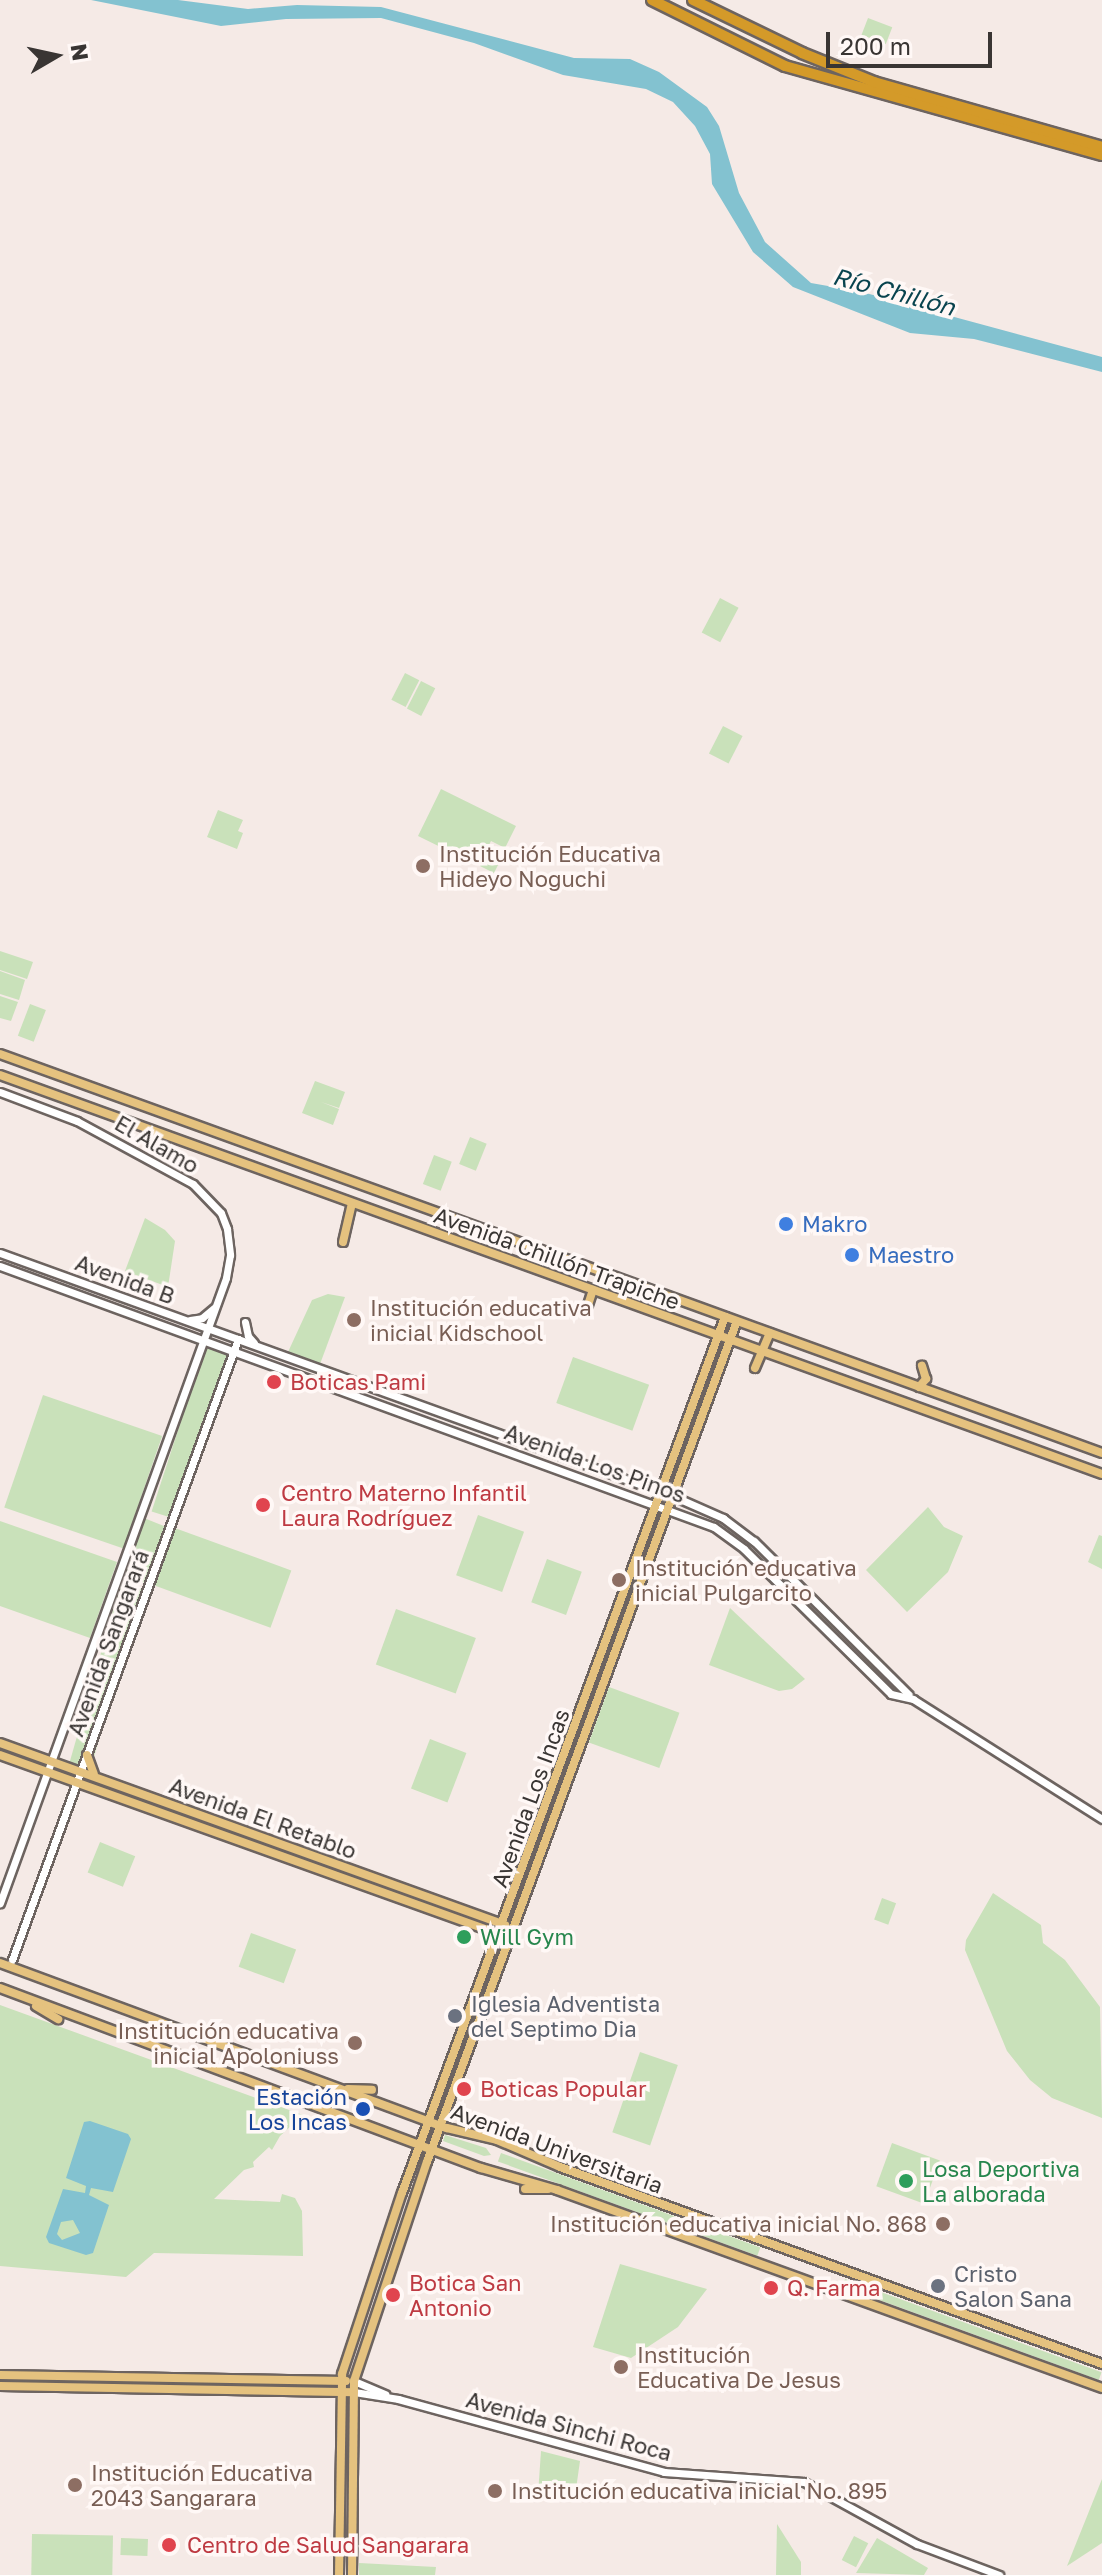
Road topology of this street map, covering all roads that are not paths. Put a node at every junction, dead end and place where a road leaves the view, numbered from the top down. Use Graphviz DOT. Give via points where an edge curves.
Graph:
graph roads {
  1 [pos="652,0"];
  2 [pos="693,0"];
  3 [pos="1102,147"];
  4 [pos="1102,155"];
  5 [pos="0,1054"];
  6 [pos="0,1075"];
  7 [pos="0,1092"];
  8 [pos="108,1093"];
  9 [pos="150,1108"];
  10 [pos="101,1112"];
  11 [pos="143,1127"];
  12 [pos="331,1174"];
  13 [pos="325,1193"];
  14 [pos="394,1197"];
  15 [pos="352,1203"];
  16 [pos="387,1215"];
  17 [pos="507,1238"];
  18 [pos="343,1242"];
  19 [pos="0,1253"];
  20 [pos="501,1257"];
  21 [pos="0,1266"];
  22 [pos="93,1286"];
  23 [pos="593,1290"];
  24 [pos="89,1298"];
  25 [pos="217,1302"];
  26 [pos="588,1305"];
  27 [pos="725,1317"];
  28 [pos="183,1319"];
  29 [pos="737,1321"];
  30 [pos="245,1322"];
  31 [pos="208,1328"];
  32 [pos="182,1331"];
  33 [pos="770,1333"];
  34 [pos="718,1335"];
  35 [pos="204,1339"];
  36 [pos="238,1339"];
  37 [pos="730,1340"];
  38 [pos="260,1346"];
  39 [pos="815,1349"];
  40 [pos="234,1350"];
  41 [pos="764,1352"];
  42 [pos="256,1358"];
  43 [pos="195,1362"];
  44 [pos="922,1366"];
  45 [pos="755,1368"];
  46 [pos="808,1368"];
  47 [pos="226,1372"];
  48 [pos="344,1378"];
  49 [pos="919,1387"];
  50 [pos="340,1389"];
  51 [pos="1024,1425"];
  52 [pos="1017,1443"];
  53 [pos="1102,1453"];
  54 [pos="1102,1474"];
  55 [pos="651,1488"];
  56 [pos="661,1492"];
  57 [pos="673,1496"];
  58 [pos="646,1501"];
  59 [pos="657,1504"];
  60 [pos="668,1509"];
  61 [pos="913,1699"];
  62 [pos="582,1709"];
  63 [pos="593,1713"];
  64 [pos="0,1743"];
  65 [pos="0,1755"];
  66 [pos="87,1755"];
  67 [pos="52,1761"];
  68 [pos="81,1771"];
  69 [pos="48,1772"];
  70 [pos="98,1778"];
  71 [pos="77,1783"];
  72 [pos="1102,1819"];
  73 [pos="0,1903"];
  74 [pos="503,1924"];
  75 [pos="514,1928"];
  76 [pos="499,1935"];
  77 [pos="510,1938"];
  78 [pos="12,1960"];
  79 [pos="0,1963"];
  80 [pos="0,1988"];
  81 [pos="22,1996"];
  82 [pos="58,2019"];
  83 [pos="460,2040"];
  84 [pos="471,2044"];
  85 [pos="338,2088"];
  86 [pos="372,2090"];
  87 [pos="430,2121"];
  88 [pos="441,2125"];
  89 [pos="518,2143"];
  90 [pos="421,2145"];
  91 [pos="433,2148"];
  92 [pos="560,2167"];
  93 [pos="525,2189"];
  94 [pos="557,2190"];
  95 [pos="392,2223"];
  96 [pos="405,2227"];
  97 [pos="1102,2364"];
  98 [pos="0,2375"];
  99 [pos="341,2381"];
  100 [pos="354,2381"];
  101 [pos="0,2386"];
  102 [pos="1102,2388"];
  103 [pos="341,2392"];
  104 [pos="354,2392"];
  105 [pos="398,2399"];
  106 [pos="339,2575"];
  107 [pos="352,2575"];
  108 [pos="999,2575"];
  1 -- 4 [label="highway" via="785,66"];
  2 -- 3 [label="highway" via="874,82"];
  5 -- 8 [label="main road, Avenida Chillón Trapiche"];
  6 -- 10 [label="main road, Avenida Chillón Trapiche"];
  7 -- 25 [label="street, El Alamo" via="100,1132 203,1191 221,1213 230,1240"];
  8 -- 9 [label="main road, Avenida Chillón Trapiche"];
  8 -- 10 [label="main road"];
  9 -- 11 [label="main road"];
  9 -- 12 [label="main road, Avenida Chillón Trapiche"];
  10 -- 11 [label="main road, Avenida Chillón Trapiche"];
  11 -- 13 [label="main road, Avenida Chillón Trapiche"];
  12 -- 13 [label="main road"];
  12 -- 14 [label="main road, Avenida Chillón Trapiche"];
  13 -- 15 [label="main road, Avenida Chillón Trapiche"];
  14 -- 16 [label="main road"];
  14 -- 17 [label="main road, Avenida Chillón Trapiche"];
  15 -- 16 [label="main road, Avenida Chillón Trapiche"];
  15 -- 18 [label="main road"];
  16 -- 20 [label="main road, Avenida Chillón Trapiche"];
  17 -- 20 [label="main road"];
  17 -- 27 [label="main road, Avenida Chillón Trapiche"];
  19 -- 22 [label="street, Avenida B"];
  20 -- 23 [label="main road, Avenida Chillón Trapiche"];
  21 -- 24 [label="street, Avenida B"];
  22 -- 24 [label="street"];
  22 -- 28 [label="street, Avenida B"];
  23 -- 26 [label="main road"];
  23 -- 34 [label="main road, Avenida Chillón Trapiche"];
  24 -- 32 [label="street, Avenida B"];
  25 -- 28 [label="street" via="202,1318"];
  25 -- 31 [label="street, El Alamo"];
  27 -- 29 [label="main road, Avenida Chillón Trapiche"];
  27 -- 34 [label="main road, Avenida Los Incas"];
  28 -- 31 [label="street, Avenida B"];
  29 -- 33 [label="main road, Avenida Chillón Trapiche"];
  29 -- 37 [label="main road, Avenida Los Incas"];
  30 -- 38 [label="street" via="248,1336"];
  31 -- 35 [label="street, Avenida Sangarará"];
  31 -- 36 [label="street, Avenida B"];
  32 -- 35 [label="street, Avenida B"];
  32 -- 43 [label="street" via="196,1346"];
  33 -- 39 [label="main road, Avenida Chillón Trapiche"];
  33 -- 41 [label="main road"];
  34 -- 37 [label="main road, Avenida Chillón Trapiche"];
  34 -- 56 [label="main road, Avenida Los Incas"];
  35 -- 40 [label="street, Avenida B"];
  35 -- 43 [label="street, Avenida Sangarará"];
  36 -- 38 [label="street, Avenida Los Pinos"];
  36 -- 40 [label="street, Avenida Sangarará"];
  37 -- 41 [label="main road, Avenida Chillón Trapiche"];
  37 -- 57 [label="main road, Avenida Los Incas"];
  38 -- 48 [label="street, Avenida Los Pinos"];
  39 -- 46 [label="main road"];
  39 -- 49 [label="main road, Avenida Chillón Trapiche"];
  40 -- 42 [label="street, Avenida Los Pinos"];
  40 -- 47 [label="street, Avenida Sangarará"];
  41 -- 45 [label="main road"];
  41 -- 46 [label="main road, Avenida Chillón Trapiche"];
  42 -- 47 [label="street" via="239,1359"];
  42 -- 50 [label="street, Avenida Los Pinos"];
  43 -- 67 [label="street, Avenida Sangarará"];
  44 -- 49 [label="main road" via="926,1379"];
  46 -- 52 [label="main road, Avenida Chillón Trapiche"];
  47 -- 66 [label="street, Avenida Sangarará"];
  48 -- 50 [label="street"];
  48 -- 55 [label="street, Avenida Los Pinos"];
  49 -- 51 [label="main road, Avenida Chillón Trapiche"];
  50 -- 58 [label="street, Avenida Los Pinos"];
  51 -- 52 [label="main road"];
  51 -- 53 [label="main road, Avenida Chillón Trapiche"];
  52 -- 54 [label="main road, Avenida Chillón Trapiche"];
  55 -- 56 [label="street, Avenida Los Pinos"];
  55 -- 58 [label="street"];
  56 -- 59 [label="main road, Avenida Los Incas"];
  57 -- 60 [label="main road, Avenida Los Incas"];
  57 -- 61 [label="street, Avenida Los Pinos" via="723,1518 754,1541"];
  58 -- 59 [label="street, Avenida Los Pinos"];
  59 -- 60 [label="street, Avenida Los Pinos"];
  59 -- 62 [label="main road, Avenida Los Incas"];
  60 -- 61 [label="street, Avenida Los Pinos" via="714,1527 744,1549 891,1694"];
  60 -- 63 [label="main road, Avenida Los Incas"];
  61 -- 72 [label="street"];
  62 -- 63 [label="main road"];
  62 -- 74 [label="main road, Avenida Los Incas"];
  63 -- 75 [label="main road, Avenida Los Incas"];
  64 -- 67 [label="main road, Avenida El Retablo"];
  65 -- 69 [label="main road, Avenida El Retablo"];
  66 -- 68 [label="street, Avenida Sangarará"];
  66 -- 70 [label="main road"];
  67 -- 68 [label="main road, Avenida El Retablo"];
  67 -- 69 [label="street, Avenida Sangarará"];
  68 -- 70 [label="main road, Avenida El Retablo"];
  68 -- 71 [label="street, Avenida Sangarará"];
  69 -- 71 [label="main road, Avenida El Retablo"];
  69 -- 73 [label="street, Avenida Sangarará"];
  70 -- 74 [label="main road, Avenida El Retablo"];
  71 -- 76 [label="main road, Avenida El Retablo"];
  71 -- 78 [label="street, Avenida Sangarará"];
  74 -- 75 [label="main road, Avenida El Retablo"];
  74 -- 76 [label="main road, Avenida Los Incas"];
  75 -- 77 [label="main road, Avenida Los Incas"];
  76 -- 77 [label="main road, Avenida El Retablo"];
  76 -- 83 [label="main road, Avenida Los Incas"];
  77 -- 84 [label="main road, Avenida Los Incas"];
  79 -- 85 [label="main road, Avenida Universitaria"];
  80 -- 81 [label="main road, Avenida Universitaria"];
  81 -- 82 [label="main road"];
  81 -- 90 [label="main road, Avenida Universitaria"];
  83 -- 84 [label="main road"];
  83 -- 87 [label="main road, Avenida Los Incas"];
  84 -- 88 [label="main road, Avenida Los Incas"];
  85 -- 86 [label="main road"];
  85 -- 87 [label="main road, Avenida Universitaria"];
  87 -- 88 [label="main road, Avenida Universitaria"];
  87 -- 90 [label="main road, Avenida Los Incas"];
  88 -- 91 [label="main road, Avenida Los Incas"];
  88 -- 92 [label="main road, Avenida Universitaria" via="497,2140"];
  89 -- 92 [label="main road"];
  90 -- 91 [label="main road, Avenida Universitaria"];
  90 -- 95 [label="main road, Avenida Los Incas"];
  91 -- 94 [label="main road, Avenida Universitaria"];
  91 -- 96 [label="main road, Avenida Los Incas"];
  92 -- 97 [label="main road, Avenida Universitaria"];
  93 -- 94 [label="main road"];
  94 -- 102 [label="main road, Avenida Universitaria"];
  95 -- 96 [label="main road"];
  95 -- 99 [label="main road, Avenida Los Incas"];
  96 -- 100 [label="main road, Avenida Los Incas"];
  98 -- 99 [label="main road, Avenida Sinchi Roca"];
  99 -- 100 [label="main road, Avenida Sinchi Roca"];
  99 -- 103 [label="main road, Avenida Los Incas"];
  100 -- 104 [label="main road, Avenida Los Incas"];
  100 -- 105 [label="street, Avenida Sinchi Roca"];
  101 -- 103 [label="main road, Avenida Sinchi Roca"];
  103 -- 104 [label="main road, Avenida Sinchi Roca"];
  103 -- 106 [label="main road, Avenida Los Incas"];
  104 -- 105 [label="street, Avenida Sinchi Roca"];
  104 -- 107 [label="main road, Avenida Los Incas"];
  105 -- 108 [label="street, Avenida Sinchi Roca" via="664,2472 804,2482 917,2544"];
}
